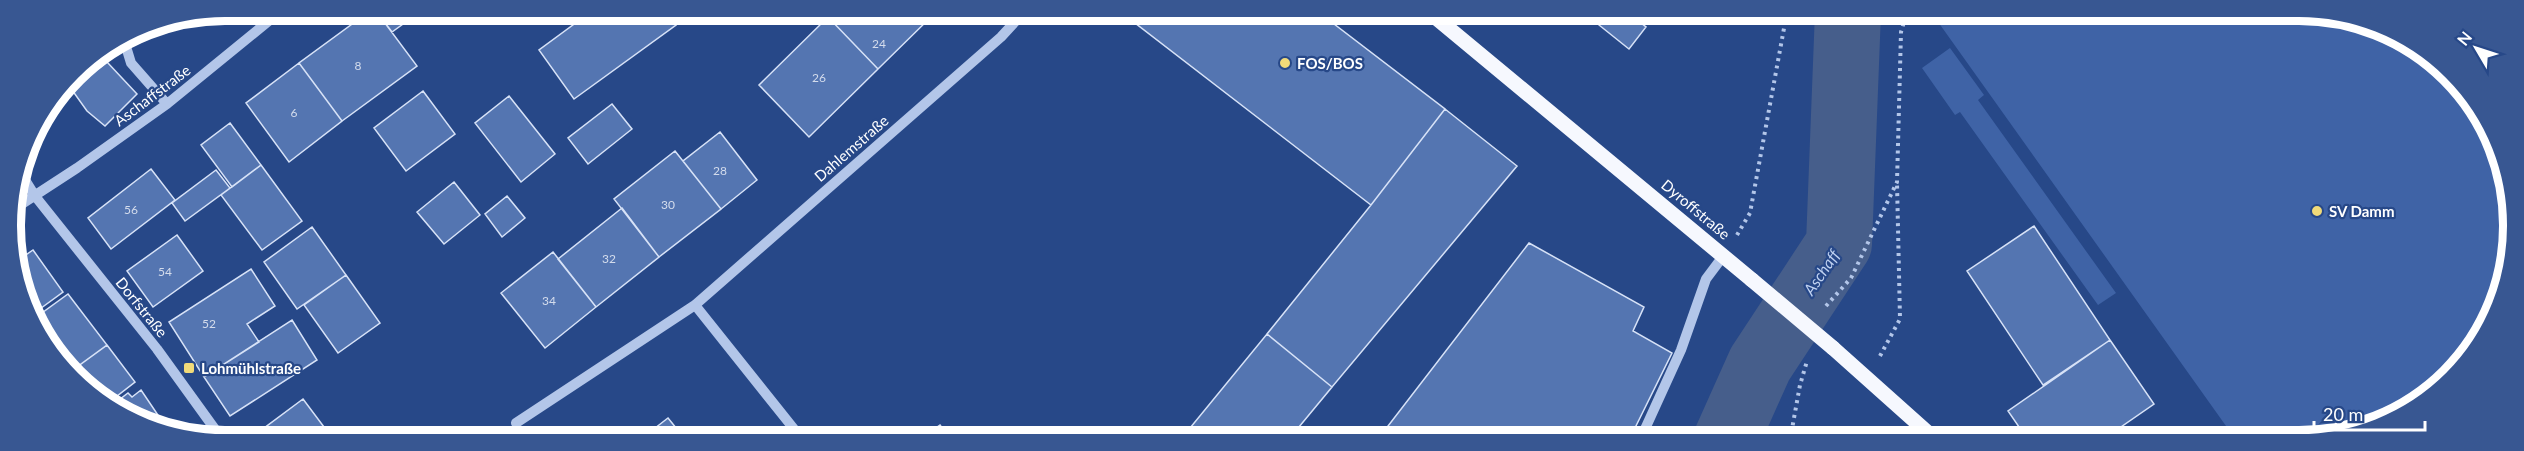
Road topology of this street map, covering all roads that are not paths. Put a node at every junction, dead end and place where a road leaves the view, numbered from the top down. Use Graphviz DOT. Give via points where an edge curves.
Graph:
graph roads {
  1 [pos="268,21"];
  2 [pos="1016,21"];
  3 [pos="1441,21"];
  4 [pos="126,47"];
  5 [pos="167,104"];
  6 [pos="26,182"];
  7 [pos="35,196"];
  8 [pos="22,204"];
  9 [pos="1724,255"];
  10 [pos="694,305"];
  11 [pos="516,423"];
  12 [pos="215,429"];
  13 [pos="795,430"];
  14 [pos="1645,430"];
  15 [pos="1925,430"];
  1 -- 5 [label="street, Aschaffstraße"];
  2 -- 10 [label="street, Dahlemstraße"];
  3 -- 9 [label="main road, Dyroffstraße"];
  4 -- 5 [label="street" via="131,63"];
  5 -- 7 [label="street, Aschaffstraße"];
  6 -- 7 [label="street, Dorfstraße"];
  7 -- 8 [label="street"];
  7 -- 12 [label="street, Dorfstraße"];
  9 -- 14 [label="street" via="1706,279 1681,350"];
  9 -- 15 [label="main road, Dyroffstraße, bridge"];
  10 -- 11 [label="street, Dahlemstraße"];
  10 -- 13 [label="street"];
}
